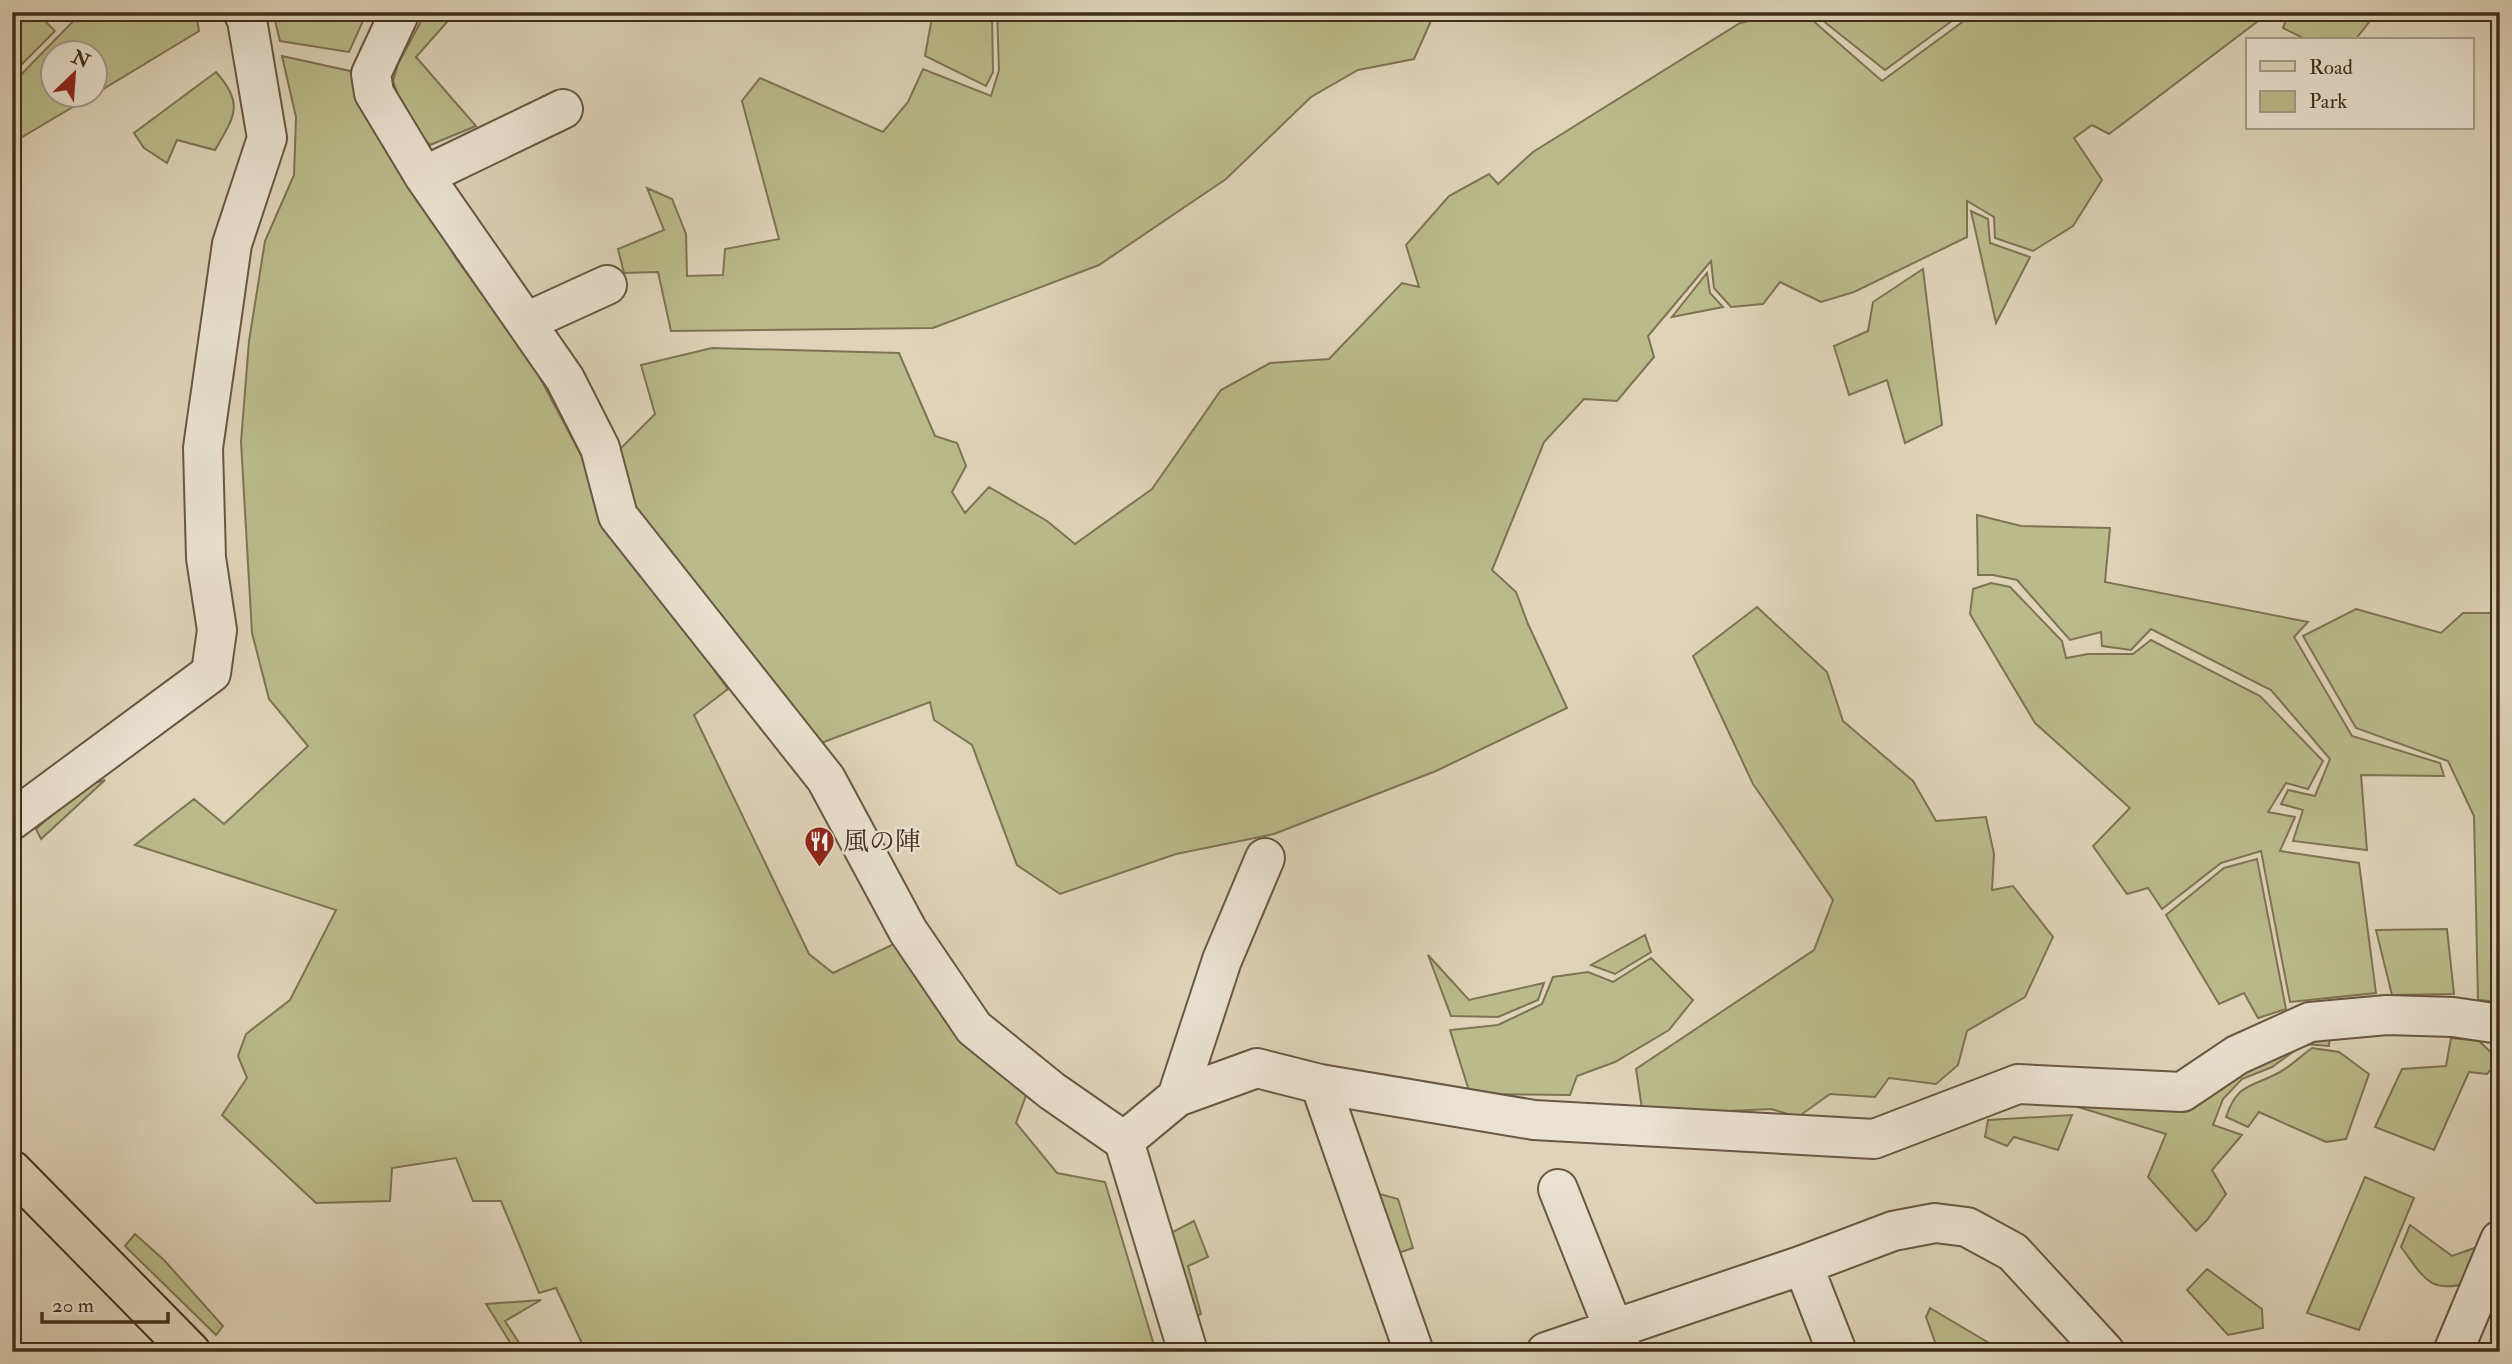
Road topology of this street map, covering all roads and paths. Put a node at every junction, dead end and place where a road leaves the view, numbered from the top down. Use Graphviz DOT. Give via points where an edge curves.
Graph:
graph roads {
  1 [pos="243,12"];
  2 [pos="400,12"];
  3 [pos="563,109"];
  4 [pos="424,176"];
  5 [pos="607,285"];
  6 [pos="526,322"];
  7 [pos="12,820"];
  8 [pos="1265,858"];
  9 [pos="2500,1024"];
  10 [pos="1320,1084"];
  11 [pos="1177,1097"];
  12 [pos="1124,1141"];
  13 [pos="12,1170"];
  14 [pos="1558,1189"];
  15 [pos="2500,1240"];
  16 [pos="1803,1265"];
  17 [pos="1619,1340"];
  18 [pos="191,1352"];
  19 [pos="1188,1352"];
  20 [pos="1414,1352"];
  21 [pos="1546,1352"];
  22 [pos="1837,1352"];
  23 [pos="2105,1352"];
  24 [pos="2453,1352"];
  1 -- 7 [label="street" via="267,138 232,244 203,448 205,558 217,630 211,673"];
  2 -- 4 [label="street" via="371,74 374,93"];
  3 -- 4 [label="street"];
  4 -- 6 [label="street"];
  5 -- 6 [label="street"];
  6 -- 12 [label="street" via="565,379 600,448 618,516 826,779 908,931 974,1028"];
  8 -- 11 [label="street" via="1222,960"];
  9 -- 10 [label="street" via="2387,1015 2310,1022 2237,1055 2182,1092 2018,1084 1874,1139 1534,1119"];
  10 -- 11 [label="street" via="1257,1068"];
  10 -- 20 [label="street"];
  11 -- 12 [label="street"];
  12 -- 19 [label="street"];
  13 -- 18 [label="main road"];
  14 -- 17 [label="street"];
  15 -- 24 [label="street"];
  16 -- 17 [label="street"];
  16 -- 22 [label="street"];
  16 -- 23 [label="street" via="1893,1231 1935,1223 1967,1227 2013,1252"];
  17 -- 21 [label="street"];
}
